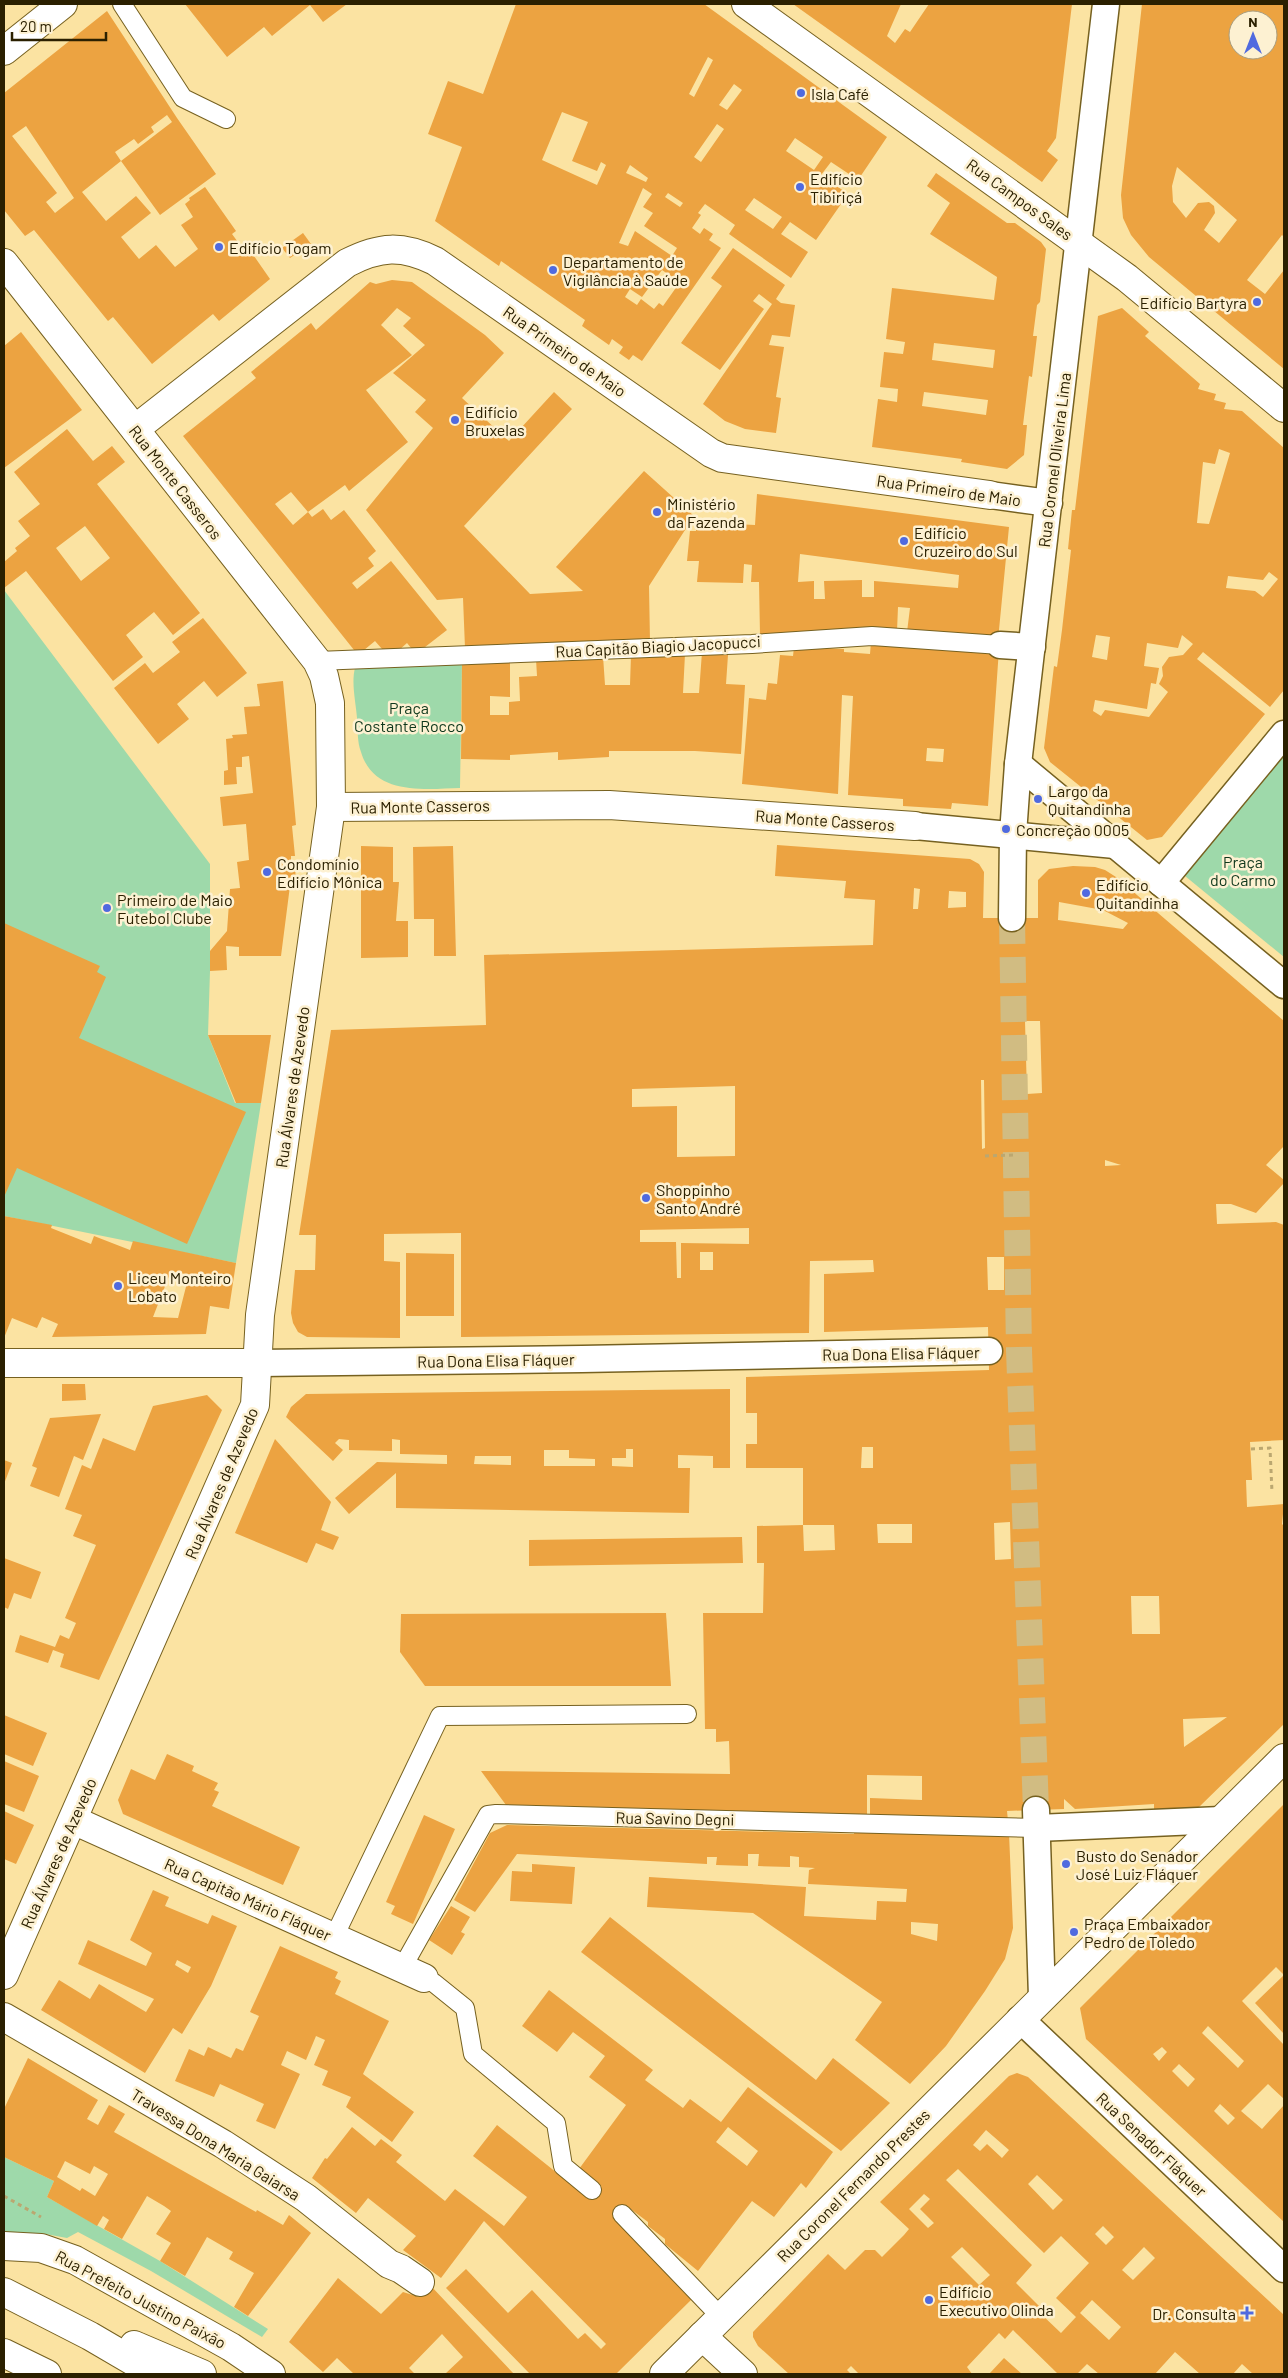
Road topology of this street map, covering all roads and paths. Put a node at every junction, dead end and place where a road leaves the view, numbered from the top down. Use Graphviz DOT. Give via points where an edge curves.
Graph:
graph roads {
  1 [pos="63,4"];
  2 [pos="122,4"];
  3 [pos="746,4"];
  4 [pos="1106,4"];
  5 [pos="4,51"];
  6 [pos="226,119"];
  7 [pos="1079,242"];
  8 [pos="4,262"];
  9 [pos="1284,408"];
  10 [pos="135,429"];
  11 [pos="990,495"];
  12 [pos="1049,503"];
  13 [pos="1000,645"];
  14 [pos="1032,647"];
  15 [pos="317,661"];
  16 [pos="1284,734"];
  17 [pos="1018,764"];
  18 [pos="332,807"];
  19 [pos="915,826"];
  20 [pos="1013,834"];
  21 [pos="1115,845"];
  22 [pos="1161,883"];
  23 [pos="1012,918"];
  24 [pos="1284,985"];
  25 [pos="1016,1155"];
  26 [pos="985,1156"];
  27 [pos="989,1351"];
  28 [pos="4,1363"];
  29 [pos="258,1363"];
  30 [pos="1251,1449"];
  31 [pos="1272,1492"];
  32 [pos="687,1714"];
  33 [pos="1284,1758"];
  34 [pos="1036,1819"];
  35 [pos="73,1820"];
  36 [pos="1221,1820"];
  37 [pos="334,1937"];
  38 [pos="413,1973"];
  39 [pos="4,1975"];
  40 [pos="1042,1997"];
  41 [pos="4,2017"];
  42 [pos="1020,2019"];
  43 [pos="592,2190"];
  44 [pos="622,2214"];
  45 [pos="4,2246"];
  46 [pos="1284,2269"];
  47 [pos="420,2282"];
  48 [pos="4,2292"];
  49 [pos="722,2317"];
  50 [pos="85,2334"];
  51 [pos="702,2336"];
  52 [pos="6,2354"];
  53 [pos="29,2374"];
  54 [pos="47,2374"];
  55 [pos="156,2374"];
  56 [pos="202,2374"];
  57 [pos="271,2374"];
  58 [pos="664,2374"];
  59 [pos="743,2374"];
  1 -- 5 [label="main road"];
  2 -- 6 [label="lane" via="183,98"];
  3 -- 7 [label="main road, Rua Campos Sales"];
  4 -- 7 [label="street, Rua Coronel Oliveira Lima"];
  7 -- 9 [label="main road, Rua Campos Sales" via="1149,295"];
  7 -- 12 [label="street, Rua Coronel Oliveira Lima"];
  8 -- 10 [label="main road, Rua Monte Casseros"];
  10 -- 11 [label="main road, Rua Primeiro de Maio" via="347,264 371,252 404,249 435,261 722,458"];
  10 -- 15 [label="main road, Rua Monte Casseros"];
  11 -- 12 [label="street, Rua Primeiro de Maio"];
  12 -- 14 [label="street, Rua Coronel Oliveira Lima"];
  13 -- 14 [label="street"];
  13 -- 15 [label="lane, Rua Capitão Biagio Jacopucci" via="872,636 752,644"];
  14 -- 17 [label="street, Rua Coronel Oliveira Lima"];
  15 -- 18 [label="main road, Rua Monte Casseros" via="330,703"];
  16 -- 22 [label="street"];
  17 -- 20 [label="street, Rua Coronel Oliveira Lima"];
  17 -- 21 [label="street"];
  18 -- 19 [label="main road, Rua Monte Casseros" via="609,804"];
  18 -- 29 [label="main road, Rua Álvares de Azevedo" via="260,1316"];
  19 -- 20 [label="street, Rua Monte Casseros"];
  20 -- 21 [label="street"];
  20 -- 23 [label="street, Rua Coronel Oliveira Lima"];
  21 -- 22 [label="street"];
  22 -- 24 [label="street"];
  25 -- 26 [label="path"];
  27 -- 29 [label="street, Rua Dona Elisa Fláquer"];
  28 -- 29 [label="main road, Rua Dona Elisa Fláquer"];
  29 -- 35 [label="main road, Rua Álvares de Azevedo" via="253,1412"];
  30 -- 31 [label="path" via="1270,1448"];
  32 -- 37 [label="lane" via="440,1716"];
  33 -- 36 [label="main road"];
  34 -- 36 [label="street"];
  34 -- 38 [label="lane, Rua Savino Degni" via="488,1815"];
  34 -- 40 [label="street"];
  35 -- 37 [label="main road, Rua Capitão Mário Fláquer"];
  35 -- 39 [label="main road, Rua Álvares de Azevedo"];
  36 -- 40 [label="main road"];
  37 -- 38 [label="main road, Rua Capitão Mário Fláquer"];
  38 -- 43 [label="lane" via="434,1983 465,2008 474,2054 556,2123 563,2166"];
  40 -- 42 [label="main road, Rua Coronel Fernando Prestes"];
  41 -- 47 [label="main road, Travessa Dona Maria Gaiarsa" via="223,2144 306,2198 388,2264 401,2268"];
  42 -- 46 [label="street, Rua Senador Fláquer"];
  42 -- 49 [label="main road, Rua Coronel Fernando Prestes"];
  44 -- 49 [label="lane"];
  45 -- 57 [label="main road, Rua Prefeito Justino Paixão" via="41,2248 75,2260 231,2347"];
  48 -- 50 [label="main road"];
  49 -- 51 [label="main road, Rua Coronel Fernando Prestes"];
  50 -- 55 [label="main road"];
  50 -- 56 [label="main road" via="132,2344"];
  51 -- 58 [label="main road, Rua Coronel Fernando Prestes"];
  51 -- 59 [label="main road"];
  52 -- 53 [label="main road"];
  52 -- 54 [label="main road"];
}
